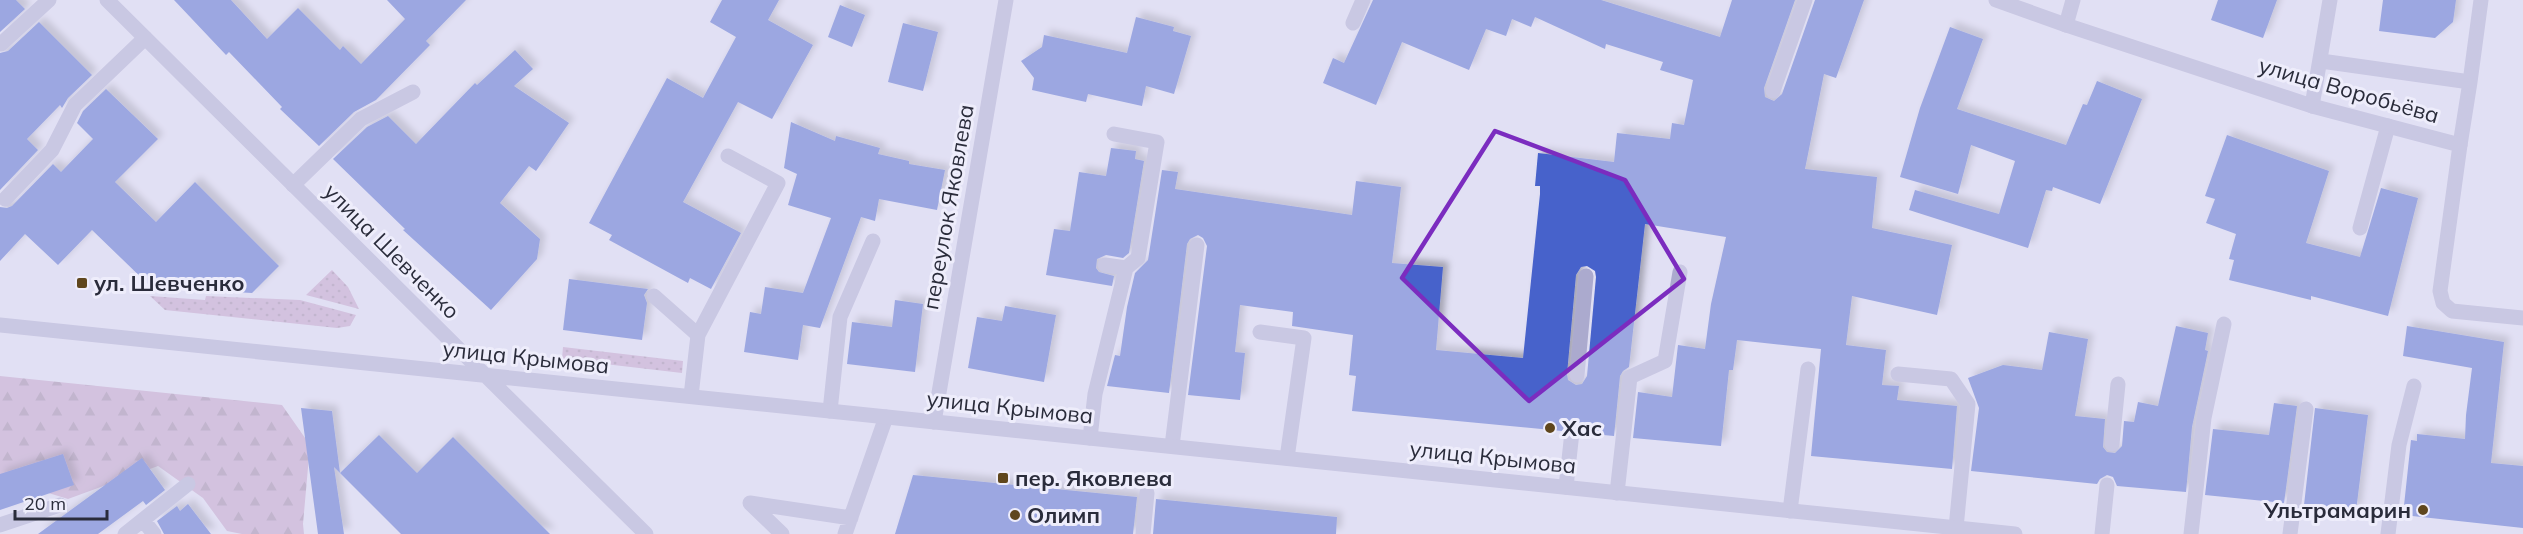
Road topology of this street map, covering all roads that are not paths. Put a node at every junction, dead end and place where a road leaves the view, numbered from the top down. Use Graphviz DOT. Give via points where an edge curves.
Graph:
graph roads {
  1 [pos="49,0"];
  2 [pos="107,0"];
  3 [pos="1006,0"];
  4 [pos="1363,0"];
  5 [pos="1805,0"];
  6 [pos="1996,0"];
  7 [pos="2073,0"];
  8 [pos="2330,0"];
  9 [pos="2481,0"];
  10 [pos="1353,23"];
  11 [pos="2066,26"];
  12 [pos="145,38"];
  13 [pos="2,44"];
  14 [pos="2321,61"];
  15 [pos="2470,82"];
  16 [pos="1773,91"];
  17 [pos="413,92"];
  18 [pos="2312,106"];
  19 [pos="2388,126"];
  20 [pos="1114,134"];
  21 [pos="2460,145"];
  22 [pos="728,156"];
  23 [pos="293,185"];
  24 [pos="5,199"];
  25 [pos="2360,228"];
  26 [pos="873,241"];
  27 [pos="1197,245"];
  28 [pos="1105,265"];
  29 [pos="1126,268"];
  30 [pos="1680,272"];
  31 [pos="1586,276"];
  32 [pos="654,296"];
  33 [pos="2523,318"];
  34 [pos="2224,324"];
  35 [pos="0,325"];
  36 [pos="1260,332"];
  37 [pos="698,335"];
  38 [pos="1808,369"];
  39 [pos="1898,374"];
  40 [pos="485,375"];
  41 [pos="1577,375"];
  42 [pos="2118,384"];
  43 [pos="2414,386"];
  44 [pos="691,396"];
  45 [pos="2306,409"];
  46 [pos="830,411"];
  47 [pos="886,417"];
  48 [pos="934,422"];
  49 [pos="1572,432"];
  50 [pos="1090,438"];
  51 [pos="2112,444"];
  52 [pos="1172,446"];
  53 [pos="1287,458"];
  54 [pos="188,484"];
  55 [pos="2108,485"];
  56 [pos="1566,488"];
  57 [pos="1147,493"];
  58 [pos="1617,493"];
  59 [pos="60,505"];
  60 [pos="1790,511"];
  61 [pos="851,518"];
  62 [pos="143,520"];
  63 [pos="0,525"];
  64 [pos="1956,528"];
  65 [pos="777,532"];
  66 [pos="125,534"];
  67 [pos="154,534"];
  68 [pos="645,534"];
  69 [pos="845,534"];
  70 [pos="1143,534"];
  71 [pos="2015,534"];
  72 [pos="2102,534"];
  73 [pos="2191,534"];
  74 [pos="2290,534"];
  75 [pos="2388,534"];
  1 -- 13 [label="street"];
  2 -- 12 [label="street, улица Шевченко"];
  3 -- 48 [label="street, переулок Яковлева"];
  4 -- 10 [label="street"];
  5 -- 16 [label="street"];
  6 -- 11 [label="street, улица Воробьёва"];
  7 -- 11 [label="street"];
  8 -- 14 [label="street"];
  9 -- 15 [label="street"];
  11 -- 18 [label="street, улица Воробьёва"];
  12 -- 23 [label="street, улица Шевченко"];
  12 -- 24 [label="street" via="75,105 52,150"];
  14 -- 15 [label="street"];
  14 -- 18 [label="street"];
  15 -- 21 [label="street"];
  17 -- 23 [label="street" via="361,119"];
  18 -- 19 [label="street, улица Воробьёва"];
  19 -- 21 [label="street, улица Воробьёва"];
  19 -- 25 [label="street"];
  20 -- 29 [label="street" via="1157,142 1138,258"];
  21 -- 33 [label="street, улица Воробьёва" via="2440,291 2444,303 2452,311"];
  22 -- 37 [label="street" via="778,183"];
  23 -- 40 [label="street, улица Шевченко"];
  26 -- 46 [label="street" via="840,317"];
  27 -- 52 [label="street"];
  28 -- 29 [label="street"];
  29 -- 50 [label="street" via="1095,394"];
  30 -- 58 [label="street" via="1665,361 1630,377"];
  31 -- 41 [label="street"];
  32 -- 37 [label="street"];
  34 -- 73 [label="street" via="2204,418"];
  35 -- 40 [label="street, улица Крымова"];
  36 -- 53 [label="street" via="1304,338"];
  37 -- 44 [label="street"];
  38 -- 60 [label="street"];
  39 -- 64 [label="street" via="1951,379 1968,404"];
  40 -- 44 [label="street, улица Крымова"];
  40 -- 68 [label="street, улица Шевченко"];
  42 -- 51 [label="street"];
  43 -- 75 [label="street" via="2398,445"];
  44 -- 46 [label="street, улица Крымова"];
  45 -- 74 [label="street"];
  46 -- 47 [label="street, улица Крымова"];
  47 -- 48 [label="street, улица Крымова"];
  47 -- 61 [label="street"];
  48 -- 50 [label="street, улица Крымова"];
  49 -- 56 [label="street"];
  50 -- 52 [label="street, улица Крымова"];
  52 -- 53 [label="street, улица Крымова"];
  53 -- 56 [label="street, улица Крымова"];
  54 -- 62 [label="street"];
  55 -- 72 [label="street"];
  56 -- 58 [label="street, улица Крымова"];
  57 -- 70 [label="street"];
  58 -- 60 [label="street, улица Крымова"];
  59 -- 63 [label="street"];
  60 -- 64 [label="street, улица Крымова"];
  61 -- 65 [label="street" via="750,503"];
  61 -- 69 [label="street"];
  62 -- 66 [label="street"];
  62 -- 67 [label="street"];
  64 -- 71 [label="street, улица Крымова"];
}
